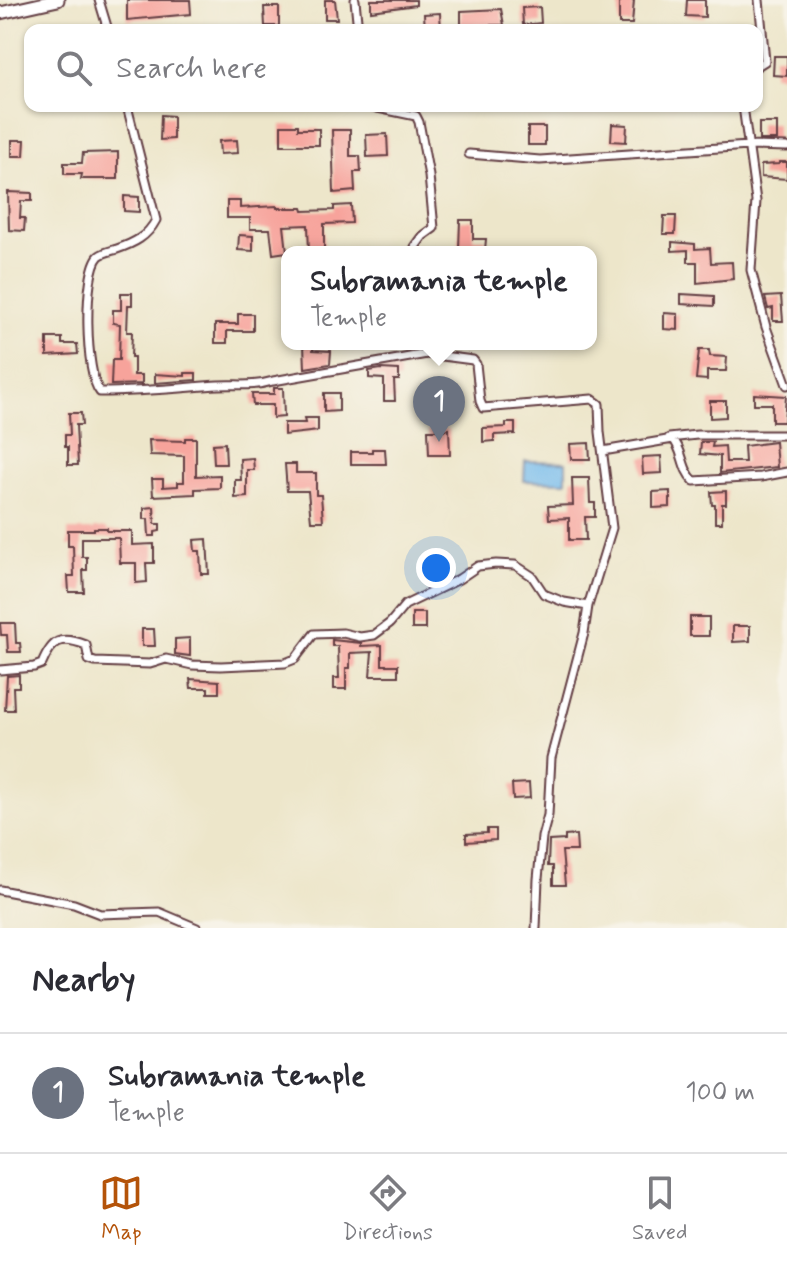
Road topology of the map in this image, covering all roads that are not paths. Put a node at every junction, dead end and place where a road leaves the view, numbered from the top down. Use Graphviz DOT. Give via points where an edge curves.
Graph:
graph roads {
  1 [pos="58,0"];
  2 [pos="99,0"];
  3 [pos="355,0"];
  4 [pos="759,0"];
  5 [pos="25,4"];
  6 [pos="0,13"];
  7 [pos="106,24"];
  8 [pos="357,24"];
  9 [pos="761,24"];
  10 [pos="763,41"];
  11 [pos="763,62"];
  12 [pos="129,112"];
  13 [pos="397,112"];
  14 [pos="744,112"];
  15 [pos="749,146"];
  16 [pos="787,147"];
  17 [pos="469,154"];
  18 [pos="416,246"];
  19 [pos="427,350"];
  20 [pos="427,354"];
  21 [pos="787,385"];
  22 [pos="787,435"];
  23 [pos="668,438"];
  24 [pos="603,451"];
  25 [pos="787,472"];
  26 [pos="588,606"];
  27 [pos="0,670"];
  28 [pos="0,890"];
  29 [pos="197,928"];
  30 [pos="536,928"];
  1 -- 5 [label="main road"];
  2 -- 7 [label="street"];
  3 -- 8 [label="street"];
  4 -- 9 [label="street"];
  5 -- 6 [label="main road"];
  10 -- 11 [label="street"];
  12 -- 20 [label="street" via="156,220 144,237 95,262 89,361 100,392 255,386"];
  13 -- 18 [label="street" via="416,116 429,176 434,228"];
  14 -- 15 [label="street"];
  15 -- 16 [label="street"];
  15 -- 17 [label="street" via="540,160"];
  15 -- 21 [label="street" via="756,201 751,270"];
  19 -- 20 [label="street"];
  20 -- 24 [label="street" via="473,360 483,408 596,400"];
  22 -- 23 [label="street"];
  23 -- 24 [label="street"];
  23 -- 25 [label="street" via="677,443 686,473 694,481"];
  24 -- 26 [label="street" via="612,528"];
  26 -- 27 [label="street" via="544,594 532,576 515,565 496,564 478,566 405,605 374,635 314,634 295,659 285,663 95,662 89,660 86,645 57,641 49,645 42,664"];
  26 -- 30 [label="street" via="551,758"];
  28 -- 29 [label="street" via="100,914 159,912"];
}
